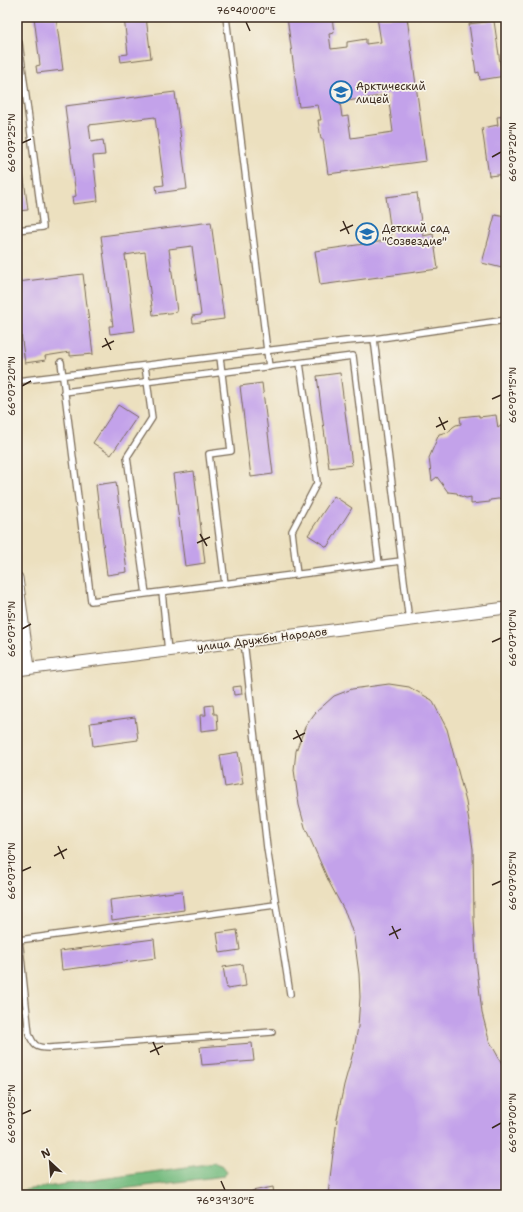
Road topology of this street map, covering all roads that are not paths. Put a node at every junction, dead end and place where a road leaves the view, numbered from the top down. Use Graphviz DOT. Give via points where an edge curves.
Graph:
graph roads {
  1 [pos="226,17"];
  2 [pos="19,43"];
  3 [pos="17,230"];
  4 [pos="506,320"];
  5 [pos="374,339"];
  6 [pos="267,351"];
  7 [pos="220,356"];
  8 [pos="61,362"];
  9 [pos="300,363"];
  10 [pos="145,366"];
  11 [pos="269,366"];
  12 [pos="222,372"];
  13 [pos="62,376"];
  14 [pos="17,381"];
  15 [pos="147,382"];
  16 [pos="64,392"];
  17 [pos="401,562"];
  18 [pos="379,564"];
  19 [pos="297,575"];
  20 [pos="17,578"];
  21 [pos="225,584"];
  22 [pos="162,592"];
  23 [pos="146,594"];
  24 [pos="506,608"];
  25 [pos="409,621"];
  26 [pos="244,641"];
  27 [pos="168,651"];
  28 [pos="28,668"];
  29 [pos="17,670"];
  30 [pos="275,905"];
  31 [pos="17,931"];
  32 [pos="19,940"];
  33 [pos="290,994"];
  34 [pos="272,1032"];
  1 -- 6 [label="lane"];
  2 -- 3 [label="lane" via="43,227"];
  4 -- 5 [label="lane"];
  5 -- 6 [label="lane"];
  5 -- 17 [label="lane"];
  6 -- 7 [label="lane"];
  6 -- 11 [label="lane"];
  7 -- 10 [label="lane"];
  7 -- 12 [label="lane"];
  8 -- 13 [label="lane"];
  9 -- 11 [label="lane"];
  9 -- 18 [label="lane" via="353,356"];
  9 -- 19 [label="lane" via="317,483 292,531"];
  10 -- 13 [label="lane"];
  10 -- 15 [label="lane"];
  11 -- 12 [label="lane"];
  12 -- 15 [label="lane"];
  12 -- 21 [label="lane" via="231,451 209,454"];
  13 -- 14 [label="lane"];
  13 -- 16 [label="lane"];
  15 -- 16 [label="lane"];
  15 -- 23 [label="lane" via="152,418 127,457"];
  16 -- 23 [label="lane" via="91,601"];
  17 -- 18 [label="lane"];
  17 -- 25 [label="lane"];
  18 -- 19 [label="lane"];
  19 -- 21 [label="lane"];
  20 -- 28 [label="street"];
  21 -- 22 [label="lane"];
  22 -- 23 [label="lane"];
  22 -- 27 [label="lane"];
  24 -- 25 [label="street, улица Дружбы Народов"];
  25 -- 26 [label="street, улица Дружбы Народов"];
  26 -- 27 [label="street, улица Дружбы Народов"];
  26 -- 30 [label="lane"];
  27 -- 28 [label="street, улица Дружбы Народов"];
  28 -- 29 [label="street, улица Дружбы Народов"];
  30 -- 32 [label="lane"];
  30 -- 33 [label="lane"];
  31 -- 32 [label="lane"];
  32 -- 34 [label="lane" via="29,1034 39,1048"];
}
